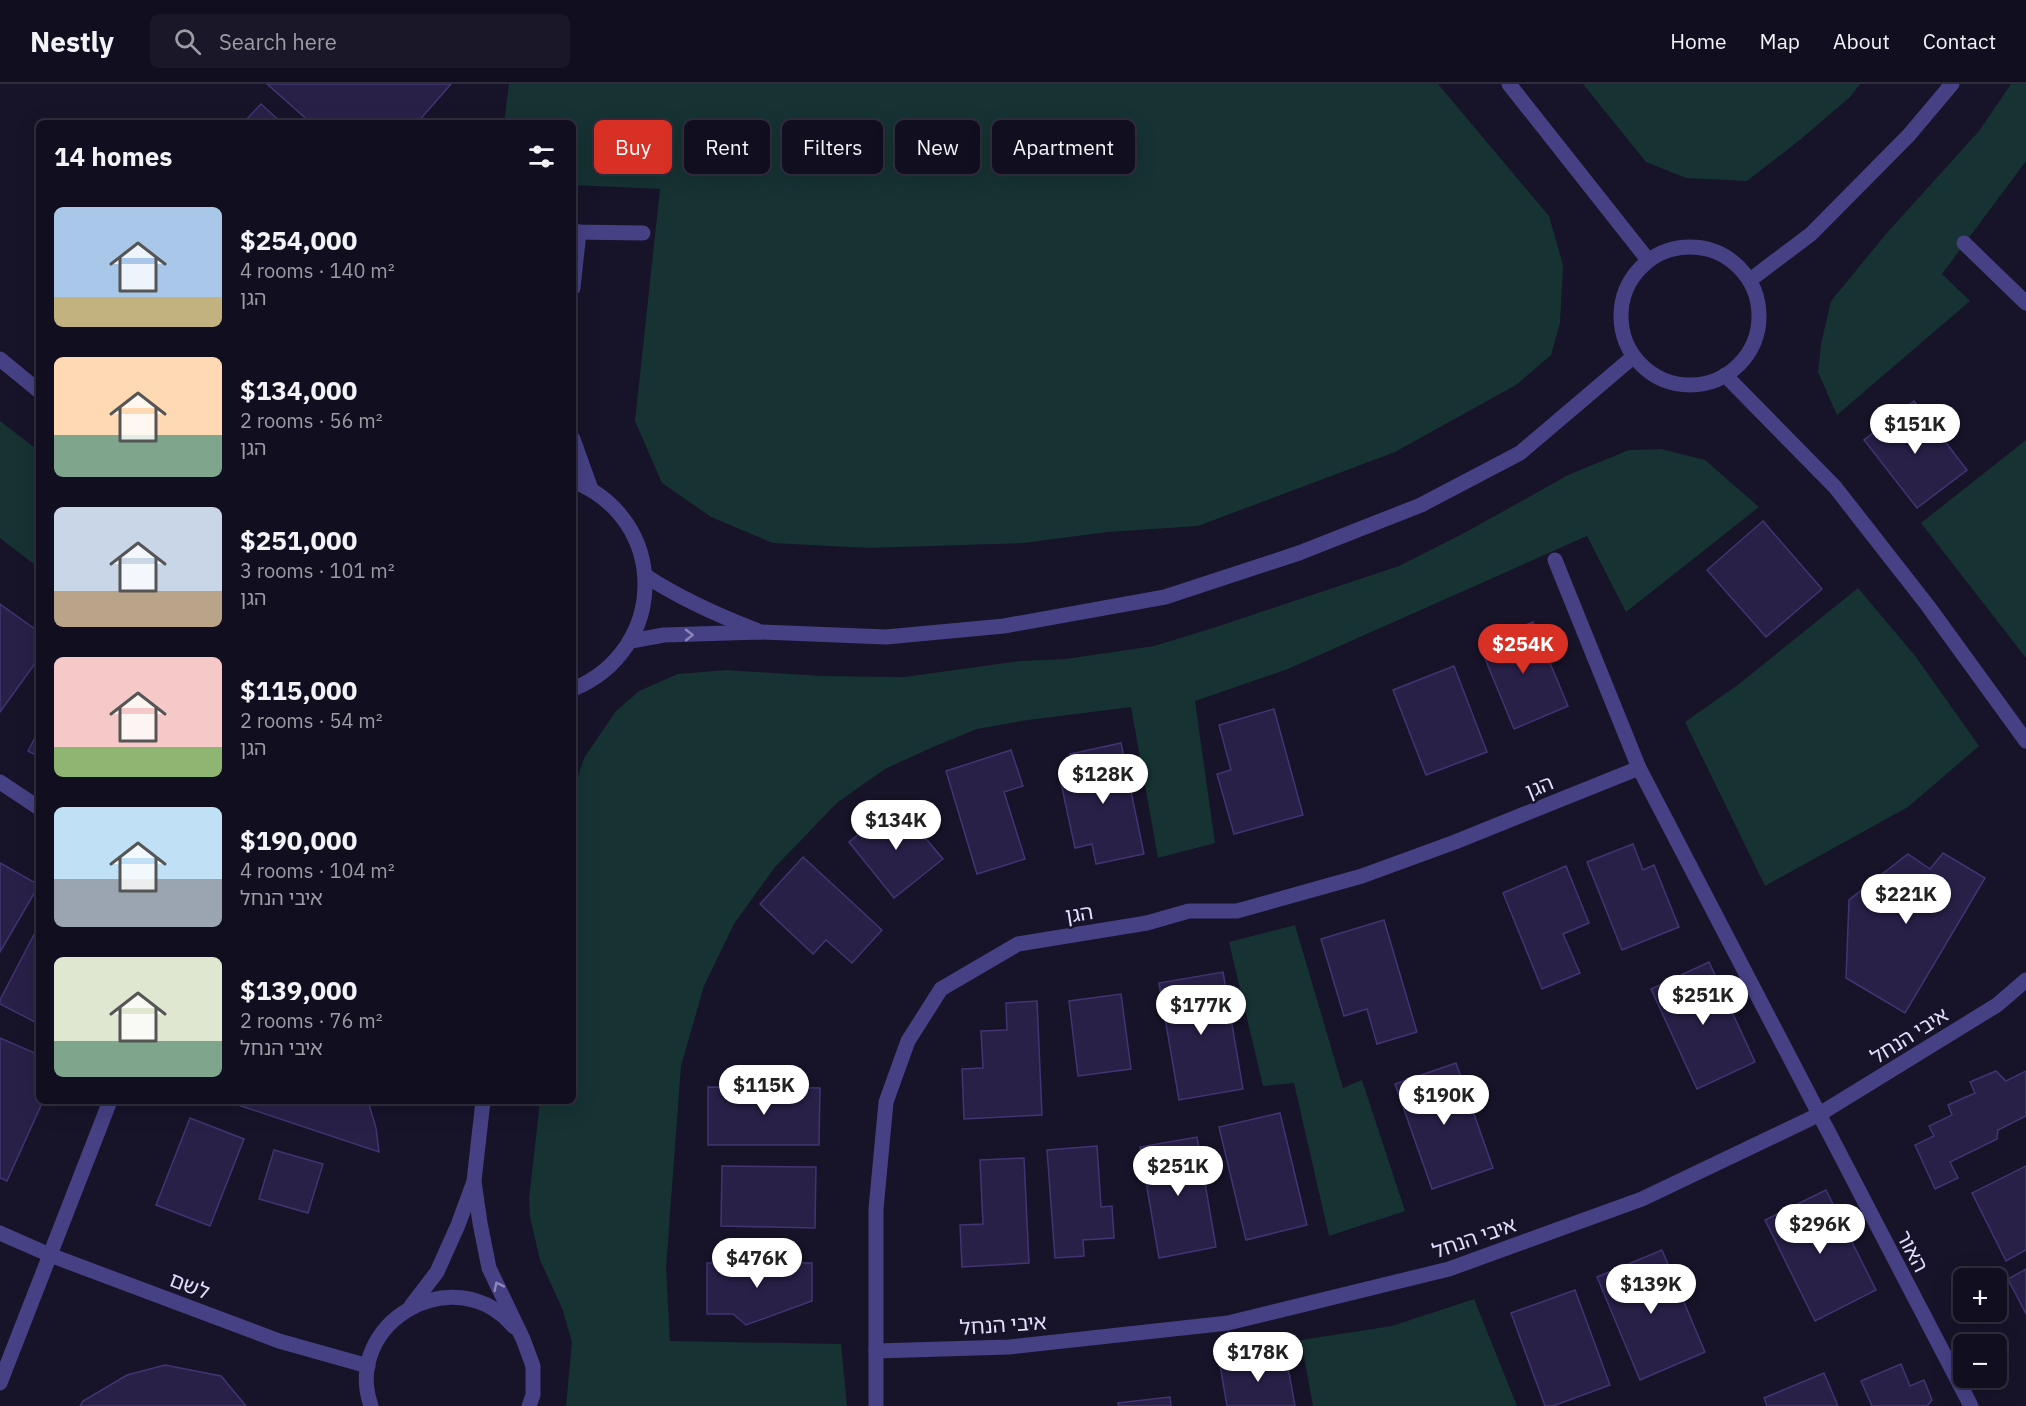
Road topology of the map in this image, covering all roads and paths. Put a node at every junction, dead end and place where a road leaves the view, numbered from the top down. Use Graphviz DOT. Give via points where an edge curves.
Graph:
graph roads {
  1 [pos="1509,84"];
  2 [pos="1952,84"];
  3 [pos="576,232"];
  4 [pos="643,233"];
  5 [pos="1964,243"];
  6 [pos="1648,260"];
  7 [pos="1750,280"];
  8 [pos="2026,303"];
  9 [pos="1633,357"];
  10 [pos="0,358"];
  11 [pos="1725,375"];
  12 [pos="36,388"];
  13 [pos="576,448"];
  14 [pos="576,483"];
  15 [pos="591,489"];
  16 [pos="1555,560"];
  17 [pos="646,576"];
  18 [pos="762,632"];
  19 [pos="631,642"];
  20 [pos="576,688"];
  21 [pos="2026,741"];
  22 [pos="1639,768"];
  23 [pos="0,782"];
  24 [pos="36,806"];
  25 [pos="2026,980"];
  26 [pos="109,1104"];
  27 [pos="483,1104"];
  28 [pos="1818,1115"];
  29 [pos="474,1181"];
  30 [pos="0,1233"];
  31 [pos="50,1255"];
  32 [pos="408,1310"];
  33 [pos="524,1339"];
  34 [pos="876,1351"];
  35 [pos="368,1366"];
  36 [pos="0,1383"];
  37 [pos="371,1406"];
  38 [pos="529,1406"];
  39 [pos="876,1406"];
  40 [pos="1971,1406"];
  1 -- 6 [label="street"];
  2 -- 7 [label="street" via="1909,135 1811,234"];
  3 -- 4 [label="street"];
  5 -- 8 [label="street"];
  6 -- 7 [label="street" via="1668,249 1708,249 1729,258"];
  6 -- 9 [label="street" via="1630,279 1622,303 1621,327"];
  7 -- 11 [label="street" via="1758,303 1758,326 1751,349"];
  9 -- 11 [label="street" via="1649,372 1669,382 1693,385"];
  9 -- 18 [label="street" via="1520,453 1421,505 1299,553 1165,597 1004,626 886,638"];
  10 -- 12 [label="street"];
  11 -- 21 [label="street" via="1834,487 1928,606"];
  13 -- 15 [label="street"];
  14 -- 15 [label="street"];
  15 -- 17 [label="street" via="623,517 637,540"];
  16 -- 22 [label="street"];
  17 -- 18 [label="street" via="708,611"];
  17 -- 19 [label="street" via="644,605"];
  19 -- 18 [label="street, one-way" via="664,635"];
  19 -- 20 [label="street" via="617,660 590,682"];
  22 -- 28 [label="street"];
  22 -- 34 [label="street, הגן" via="1362,876 1237,911 1189,911 1147,923 1018,944 941,989 908,1041 886,1102 876,1209"];
  23 -- 24 [label="street"];
  25 -- 28 [label="street, איבי הנחל" via="1997,1005"];
  26 -- 31 [label="street"];
  27 -- 29 [label="street"];
  28 -- 34 [label="street, איבי הנחל" via="1642,1199 1449,1269 1228,1323 1009,1347"];
  28 -- 40 [label="street, האור"];
  29 -- 32 [label="street" via="437,1272"];
  33 -- 29 [label="street, one-way" via="489,1268"];
  30 -- 31 [label="street, לשם"];
  31 -- 35 [label="street, לשם" via="279,1341"];
  31 -- 36 [label="street"];
  32 -- 33 [label="street" via="422,1302 451,1297 479,1302 505,1316"];
  32 -- 35 [label="street" via="378,1339"];
  33 -- 38 [label="street" via="533,1366"];
  34 -- 39 [label="street, הגן"];
  35 -- 37 [label="street"];
}
